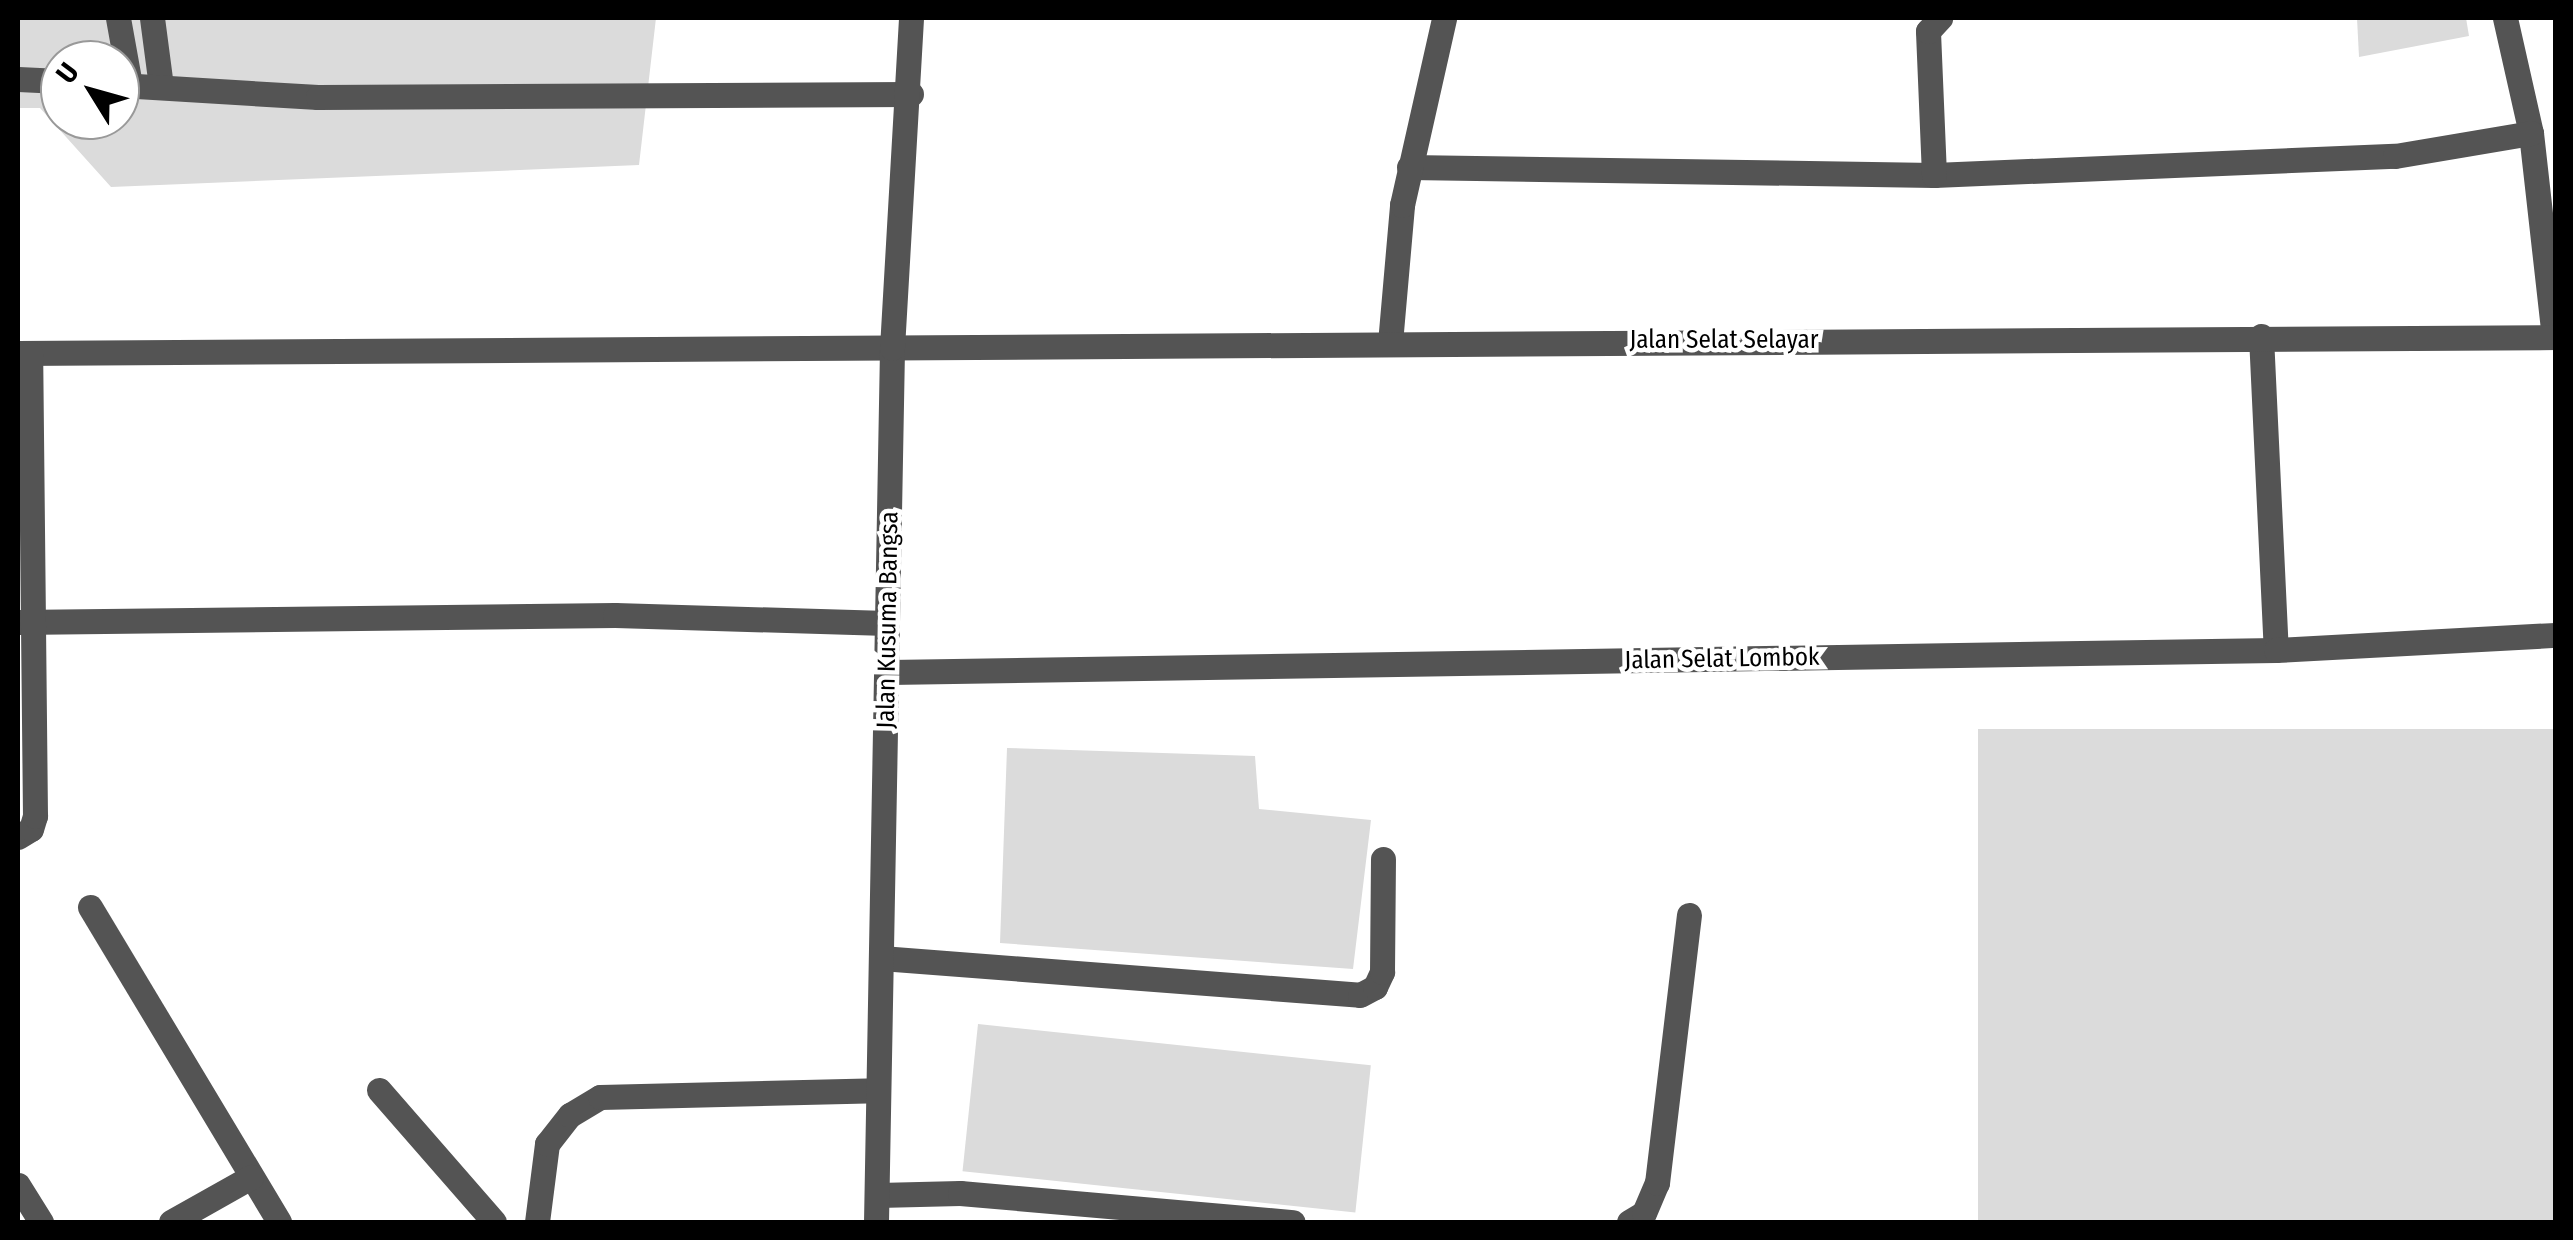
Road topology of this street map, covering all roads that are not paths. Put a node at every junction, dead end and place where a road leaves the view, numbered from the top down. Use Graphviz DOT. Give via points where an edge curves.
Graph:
graph roads {
  1 [pos="152,18"];
  2 [pos="911,18"];
  3 [pos="1444,18"];
  4 [pos="1940,18"];
  5 [pos="2505,18"];
  6 [pos="140,85"];
  7 [pos="162,86"];
  8 [pos="911,94"];
  9 [pos="2531,133"];
  10 [pos="1409,167"];
  11 [pos="1934,174"];
  12 [pos="2262,336"];
  13 [pos="2555,337"];
  14 [pos="1390,343"];
  15 [pos="892,348"];
  16 [pos="24,353"];
  17 [pos="26,622"];
  18 [pos="887,623"];
  19 [pos="2556,636"];
  20 [pos="2276,650"];
  21 [pos="889,672"];
  22 [pos="18,837"];
  23 [pos="1383,859"];
  24 [pos="90,907"];
  25 [pos="1689,915"];
  26 [pos="881,958"];
  27 [pos="379,1090"];
  28 [pos="876,1090"];
  29 [pos="250,1177"];
  30 [pos="18,1185"];
  31 [pos="878,1195"];
  32 [pos="40,1222"];
  33 [pos="172,1222"];
  34 [pos="279,1222"];
  35 [pos="494,1222"];
  36 [pos="538,1222"];
  37 [pos="876,1222"];
  38 [pos="1293,1222"];
  39 [pos="1629,1222"];
  1 -- 7 [label="street"];
  2 -- 8 [label="street, Jalan Kusuma Bangsa"];
  3 -- 10 [label="street"];
  4 -- 11 [label="street" via="1928,32"];
  5 -- 9 [label="street"];
  6 -- 7 [label="street"];
  7 -- 8 [label="street" via="318,97"];
  8 -- 15 [label="street, Jalan Kusuma Bangsa"];
  9 -- 11 [label="street" via="2395,156"];
  9 -- 13 [label="street"];
  10 -- 11 [label="street"];
  10 -- 14 [label="street"];
  12 -- 13 [label="street, Jalan Selat Selayar"];
  12 -- 14 [label="street, Jalan Selat Selayar"];
  12 -- 20 [label="street"];
  14 -- 15 [label="street, Jalan Selat Selayar"];
  15 -- 16 [label="street, Jalan Selat Selayar"];
  15 -- 18 [label="street, Jalan Kusuma Bangsa"];
  16 -- 17 [label="street"];
  17 -- 18 [label="street" via="615,615"];
  17 -- 22 [label="street" via="35,816 31,829"];
  18 -- 21 [label="street, Jalan Kusuma Bangsa"];
  19 -- 20 [label="street, Jalan Selat Lombok"];
  20 -- 21 [label="street, Jalan Selat Lombok"];
  21 -- 26 [label="street, Jalan Kusuma Bangsa"];
  23 -- 26 [label="street" via="1382,972 1375,987 1360,995"];
  24 -- 29 [label="street"];
  25 -- 39 [label="street" via="1657,1183 1644,1213"];
  26 -- 28 [label="street, Jalan Kusuma Bangsa"];
  27 -- 35 [label="street"];
  28 -- 31 [label="street, Jalan Kusuma Bangsa"];
  28 -- 36 [label="street" via="600,1097 570,1114 548,1144"];
  29 -- 33 [label="street"];
  29 -- 34 [label="street"];
  30 -- 32 [label="street"];
  31 -- 37 [label="street, Jalan Kusuma Bangsa"];
  31 -- 38 [label="street" via="960,1193"];
}
